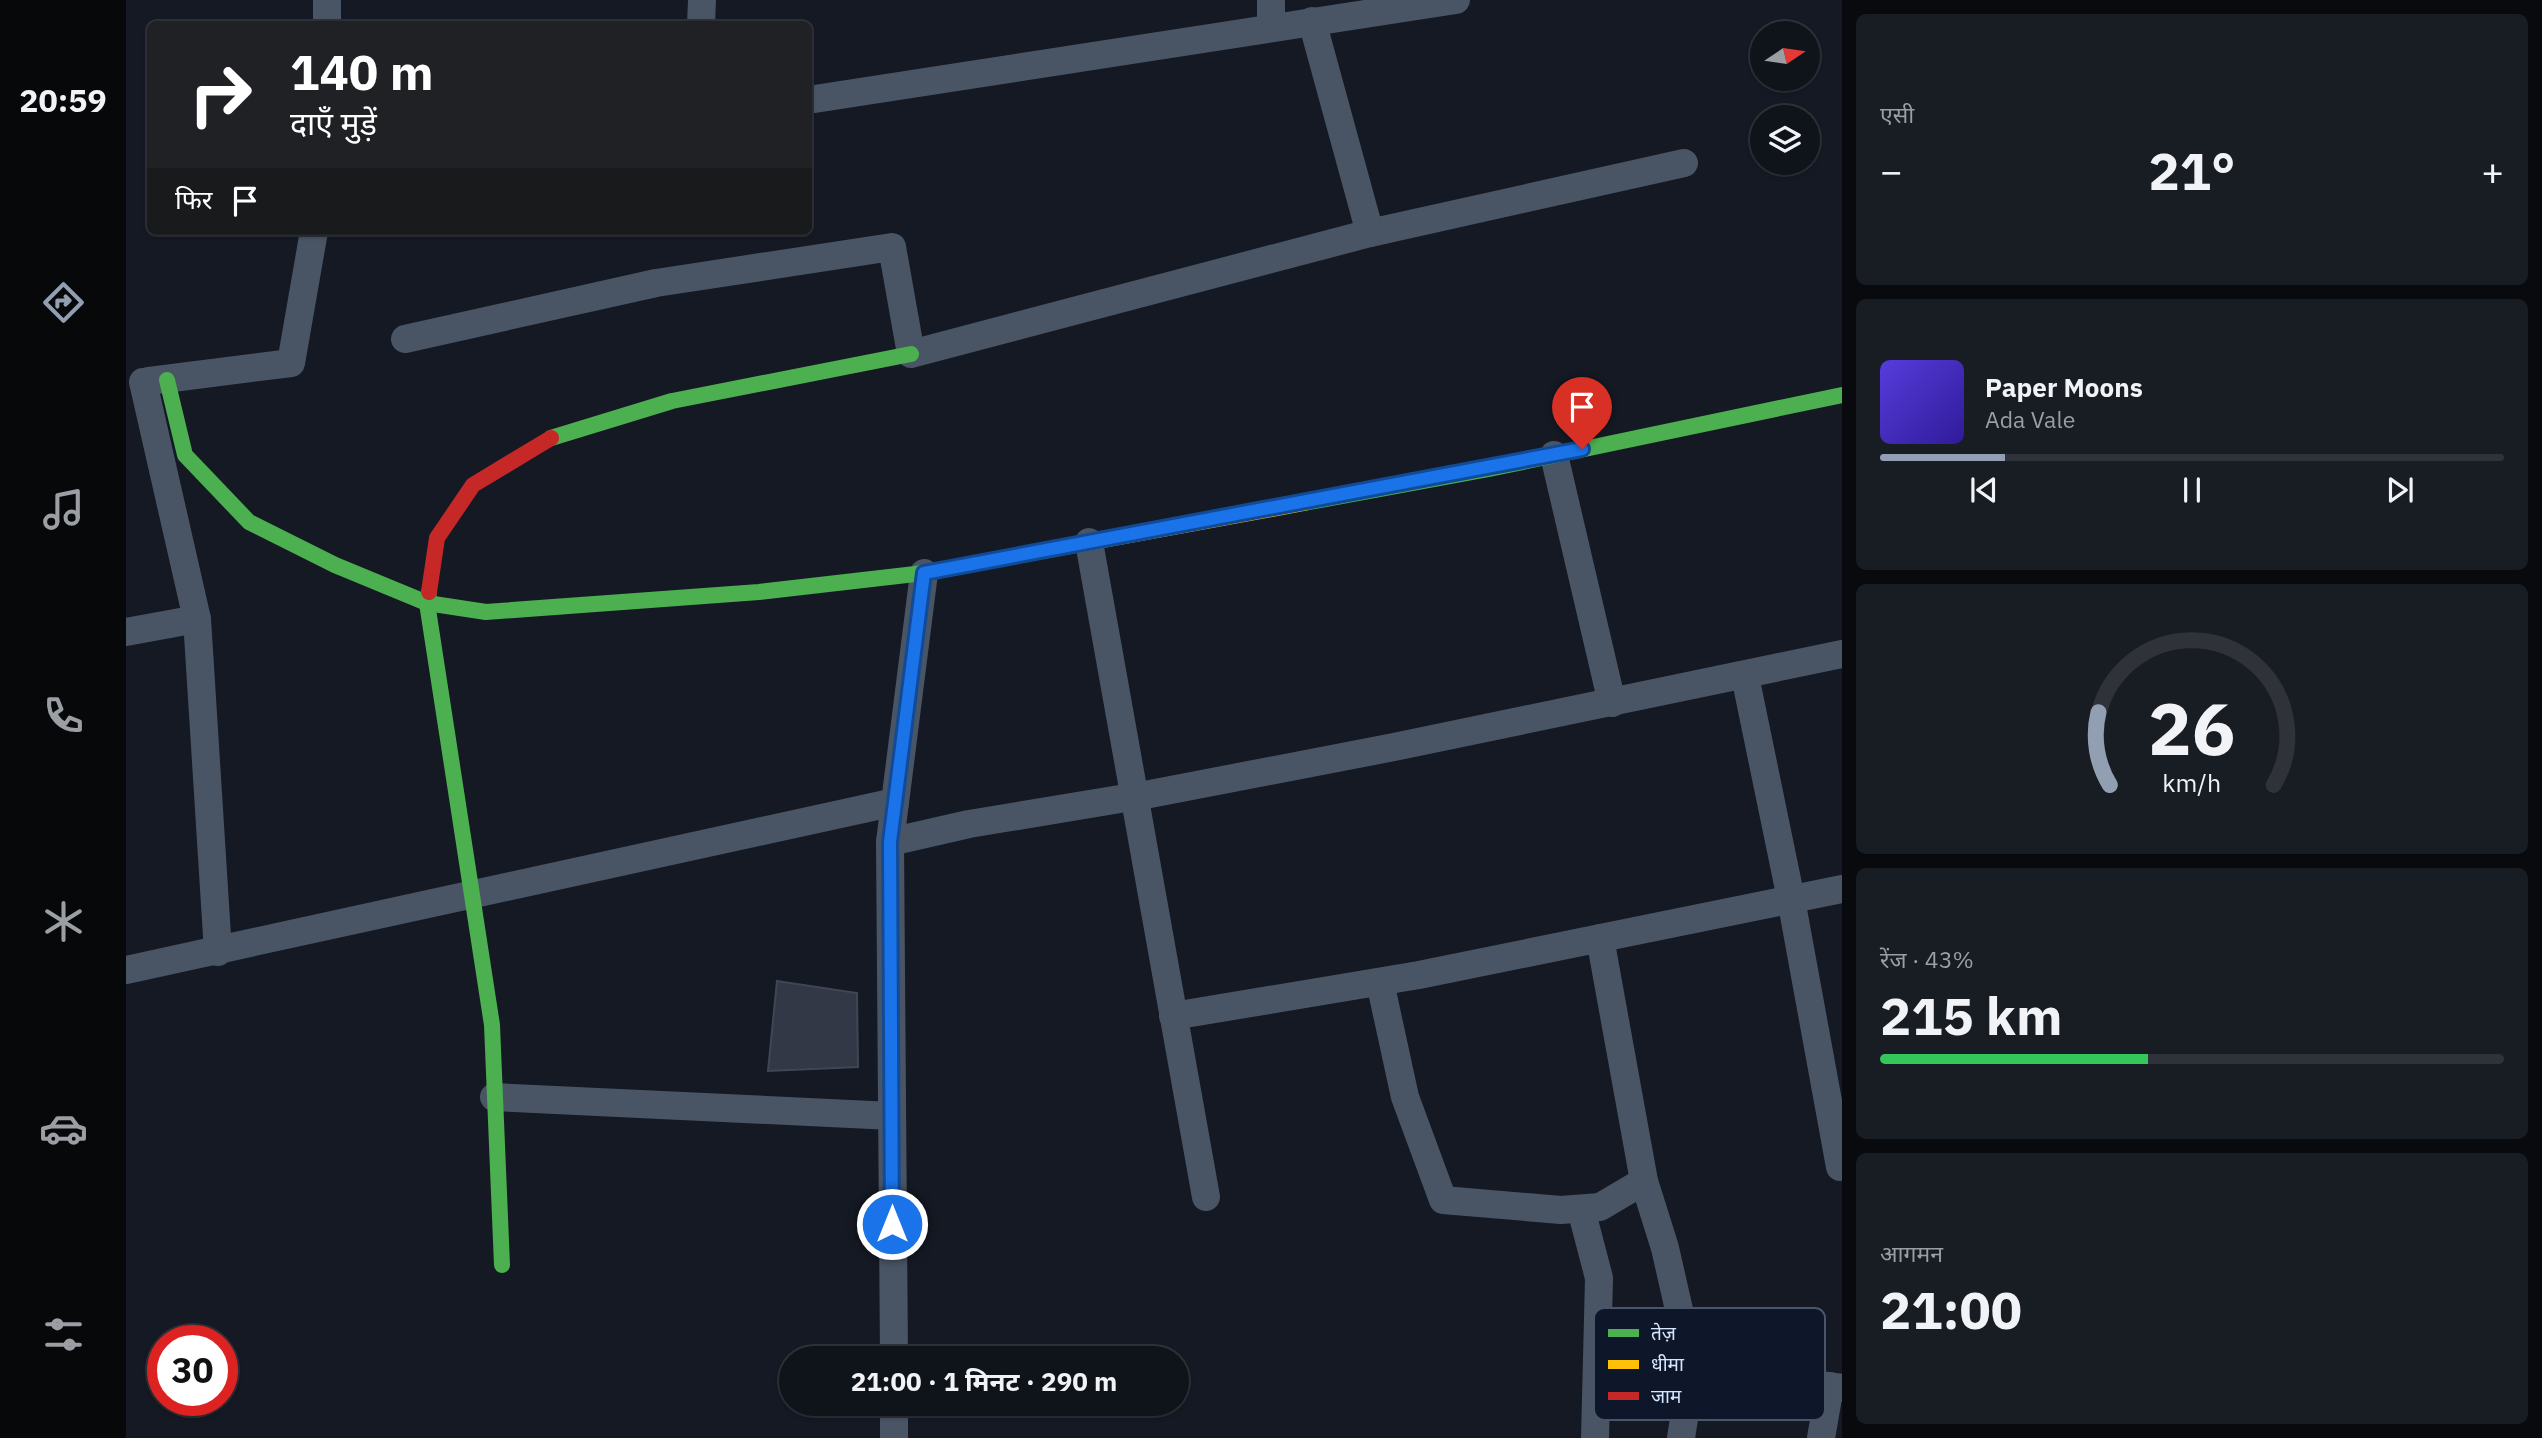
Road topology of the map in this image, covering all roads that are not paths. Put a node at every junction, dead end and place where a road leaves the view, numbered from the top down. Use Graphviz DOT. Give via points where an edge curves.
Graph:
graph roads {
  1 [pos="327,0"];
  2 [pos="702,0"];
  3 [pos="1456,0"];
  4 [pos="1271,14"];
  5 [pos="327,21"];
  6 [pos="701,21"];
  7 [pos="1312,21"];
  8 [pos="812,99"];
  9 [pos="1684,163"];
  10 [pos="1370,233"];
  11 [pos="312,235"];
  12 [pos="405,339"];
  13 [pos="911,354"];
  14 [pos="145,382"];
  15 [pos="1842,395"];
  16 [pos="1554,455"];
  17 [pos="1089,542"];
  18 [pos="924,573"];
  19 [pos="427,603"];
  20 [pos="197,619"];
  21 [pos="126,632"];
  22 [pos="1842,654"];
  23 [pos="1745,676"];
  24 [pos="1612,703"];
  25 [pos="1134,797"];
  26 [pos="895,802"];
  27 [pos="890,842"];
  28 [pos="1842,889"];
  29 [pos="472,895"];
  30 [pos="1791,899"];
  31 [pos="1600,938"];
  32 [pos="218,952"];
  33 [pos="126,970"];
  34 [pos="1380,982"];
  35 [pos="1173,1016"];
  36 [pos="494,1097"];
  37 [pos="892,1116"];
  38 [pos="1840,1167"];
  39 [pos="1644,1181"];
  40 [pos="1206,1197"];
  41 [pos="1581,1209"];
  42 [pos="502,1265"];
  43 [pos="1598,1308"];
  44 [pos="1679,1308"];
  45 [pos="894,1346"];
  46 [pos="1836,1387"];
  47 [pos="894,1416"];
  48 [pos="1595,1420"];
  49 [pos="1684,1420"];
  50 [pos="894,1438"];
  51 [pos="1595,1438"];
  52 [pos="1681,1438"];
  53 [pos="1821,1438"];
  1 -- 5 [label="street"];
  2 -- 6 [label="street"];
  3 -- 7 [label="street"];
  4 -- 7 [label="street"];
  4 -- 8 [label="street"];
  7 -- 10 [label="street"];
  9 -- 10 [label="street"];
  10 -- 13 [label="street"];
  11 -- 14 [label="street" via="291,363"];
  12 -- 13 [label="street" via="656,283 892,247"];
  13 -- 19 [label="street" via="673,401 547,439 472,485 437,538"];
  14 -- 19 [label="street" via="185,455 249,522 335,565"];
  14 -- 20 [label="street"];
  15 -- 16 [label="street"];
  16 -- 17 [label="street"];
  16 -- 24 [label="street"];
  17 -- 18 [label="street"];
  17 -- 25 [label="street"];
  18 -- 19 [label="street" via="759,592 486,611"];
  18 -- 26 [label="street"];
  19 -- 29 [label="street"];
  20 -- 21 [label="street"];
  20 -- 32 [label="street"];
  22 -- 23 [label="street"];
  23 -- 24 [label="street"];
  23 -- 30 [label="street"];
  24 -- 25 [label="street"];
  25 -- 27 [label="street"];
  25 -- 35 [label="street"];
  26 -- 27 [label="street"];
  26 -- 29 [label="street"];
  27 -- 37 [label="street"];
  28 -- 30 [label="street"];
  29 -- 32 [label="street"];
  29 -- 36 [label="street" via="492,1025"];
  30 -- 31 [label="street"];
  30 -- 38 [label="street"];
  31 -- 34 [label="street"];
  31 -- 39 [label="street"];
  32 -- 33 [label="street"];
  34 -- 35 [label="street"];
  34 -- 41 [label="street" via="1405,1097 1443,1200"];
  35 -- 40 [label="street"];
  36 -- 37 [label="street"];
  36 -- 42 [label="street"];
  37 -- 45 [label="street"];
  39 -- 41 [label="street" via="1600,1207"];
  39 -- 44 [label="street"];
  41 -- 43 [label="street" via="1599,1278"];
  46 -- 53 [label="street"];
  47 -- 50 [label="street"];
  48 -- 51 [label="street"];
  49 -- 52 [label="street"];
}
